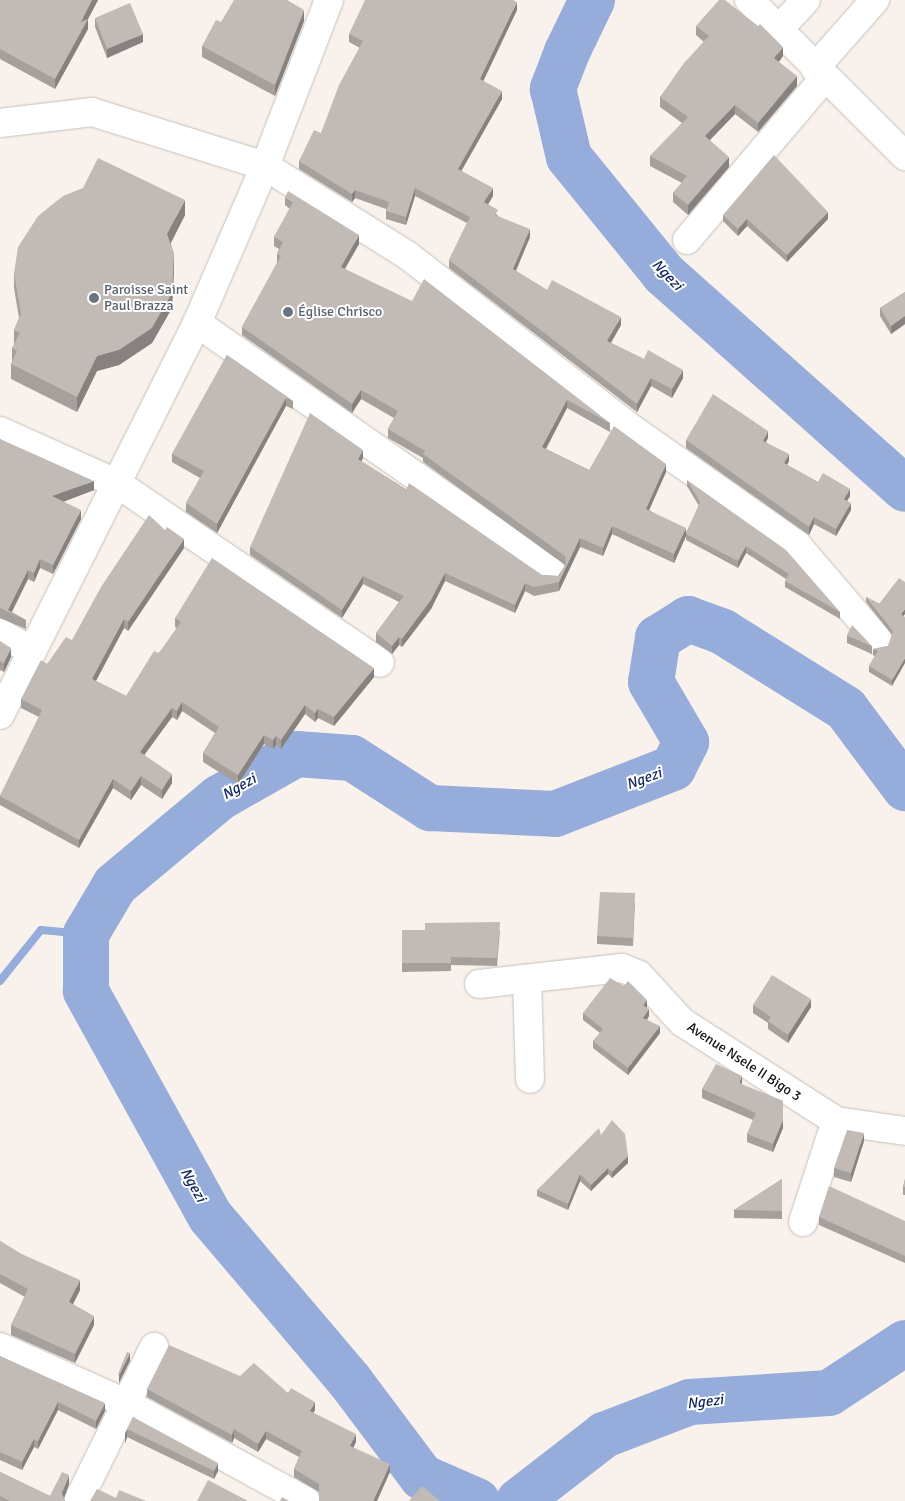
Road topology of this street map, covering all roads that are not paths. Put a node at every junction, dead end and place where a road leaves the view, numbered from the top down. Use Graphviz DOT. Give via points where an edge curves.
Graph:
graph roads {
  1 [pos="329,0"];
  2 [pos="749,0"];
  3 [pos="806,0"];
  4 [pos="875,0"];
  5 [pos="778,30"];
  6 [pos="820,73"];
  7 [pos="0,122"];
  8 [pos="905,156"];
  9 [pos="265,166"];
  10 [pos="687,240"];
  11 [pos="197,323"];
  12 [pos="0,430"];
  13 [pos="118,484"];
  14 [pos="551,570"];
  15 [pos="0,633"];
  16 [pos="878,640"];
  17 [pos="32,650"];
  18 [pos="380,663"];
  19 [pos="0,715"];
  20 [pos="527,979"];
  21 [pos="479,984"];
  22 [pos="530,1079"];
  23 [pos="836,1121"];
  24 [pos="905,1132"];
  25 [pos="802,1222"];
  26 [pos="0,1347"];
  27 [pos="154,1347"];
  28 [pos="126,1403"];
  29 [pos="78,1501"];
  30 [pos="306,1501"];
  1 -- 9 [label="street"];
  2 -- 5 [label="street"];
  3 -- 5 [label="street"];
  4 -- 6 [label="street"];
  5 -- 6 [label="street"];
  6 -- 8 [label="street"];
  6 -- 10 [label="street"];
  7 -- 9 [label="street" via="92,112"];
  9 -- 11 [label="street"];
  9 -- 16 [label="street" via="407,255 634,431 797,545"];
  11 -- 13 [label="street"];
  11 -- 14 [label="street"];
  12 -- 13 [label="street"];
  13 -- 17 [label="street"];
  13 -- 18 [label="street"];
  15 -- 17 [label="street"];
  17 -- 19 [label="street"];
  20 -- 21 [label="street, Avenue Nsele II Bigo 3"];
  20 -- 22 [label="street"];
  20 -- 23 [label="street, Avenue Nsele II Bigo 3" via="622,968 639,975 682,1022"];
  23 -- 24 [label="street, Avenue Nsele II Bigo 3"];
  23 -- 25 [label="street"];
  26 -- 28 [label="street"];
  27 -- 28 [label="street"];
  28 -- 29 [label="street"];
  28 -- 30 [label="street"];
}
